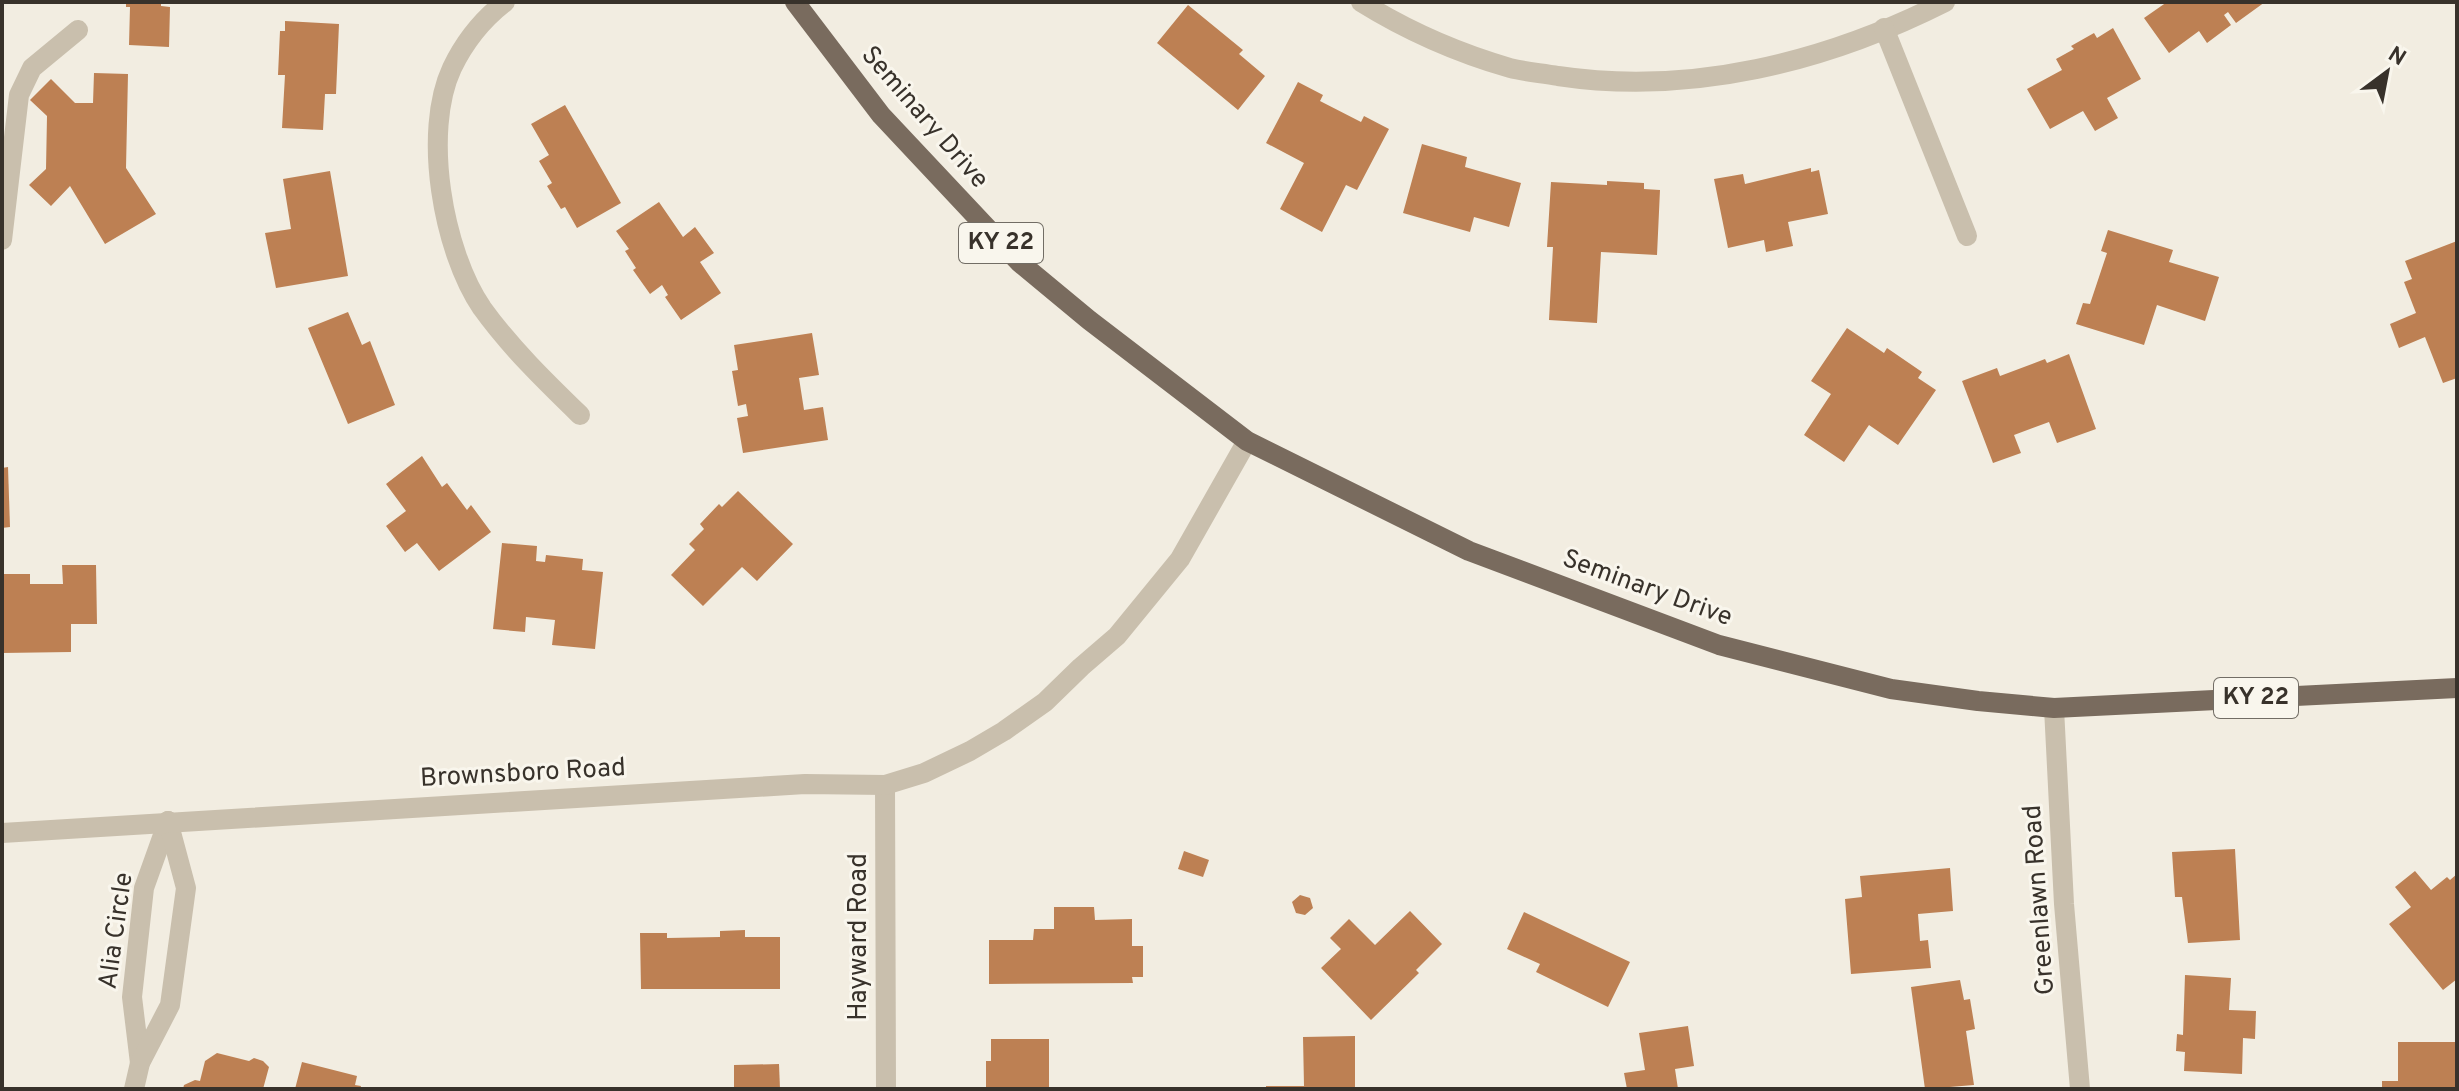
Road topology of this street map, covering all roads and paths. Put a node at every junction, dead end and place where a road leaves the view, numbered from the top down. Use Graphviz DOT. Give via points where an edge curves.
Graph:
graph roads {
  1 [pos="505,2"];
  2 [pos="795,2"];
  3 [pos="1361,2"];
  4 [pos="1945,2"];
  5 [pos="1884,28"];
  6 [pos="78,30"];
  7 [pos="1967,236"];
  8 [pos="2,240"];
  9 [pos="580,415"];
  10 [pos="1247,441"];
  11 [pos="2457,688"];
  12 [pos="2054,708"];
  13 [pos="885,785"];
  14 [pos="168,821"];
  15 [pos="2,833"];
  16 [pos="140,1063"];
  17 [pos="134,1089"];
  18 [pos="886,1089"];
  19 [pos="2080,1089"];
  1 -- 9 [label="street" via="471,36 447,82 440,107 438,159 446,211 458,262 482,307 536,373"];
  2 -- 10 [label="main road, Seminary Drive / KY 22" via="881,115 1019,262"];
  3 -- 5 [label="street" via="1393,22 1512,69 1591,81 1663,82 1730,75"];
  4 -- 5 [label="street"];
  5 -- 7 [label="street"];
  6 -- 8 [label="street" via="32,68 19,95"];
  10 -- 12 [label="main road, Seminary Drive / KY 22" via="1469,551 1719,645 1891,689"];
  10 -- 13 [label="street, Brownsboro Road" via="1180,559 1117,636 1030,713 970,751"];
  11 -- 12 [label="main road, KY 22"];
  12 -- 19 [label="street, Greenlawn Road"];
  13 -- 14 [label="street, Brownsboro Road" via="789,785"];
  13 -- 18 [label="street, Hayward Road"];
  14 -- 15 [label="street, Brownsboro Road"];
  14 -- 16 [label="street, Alia Circle" via="142,904 132,997"];
  14 -- 16 [label="street, Alia Circle" via="186,888 170,1005"];
  16 -- 17 [label="street, Alia Circle"];
}
